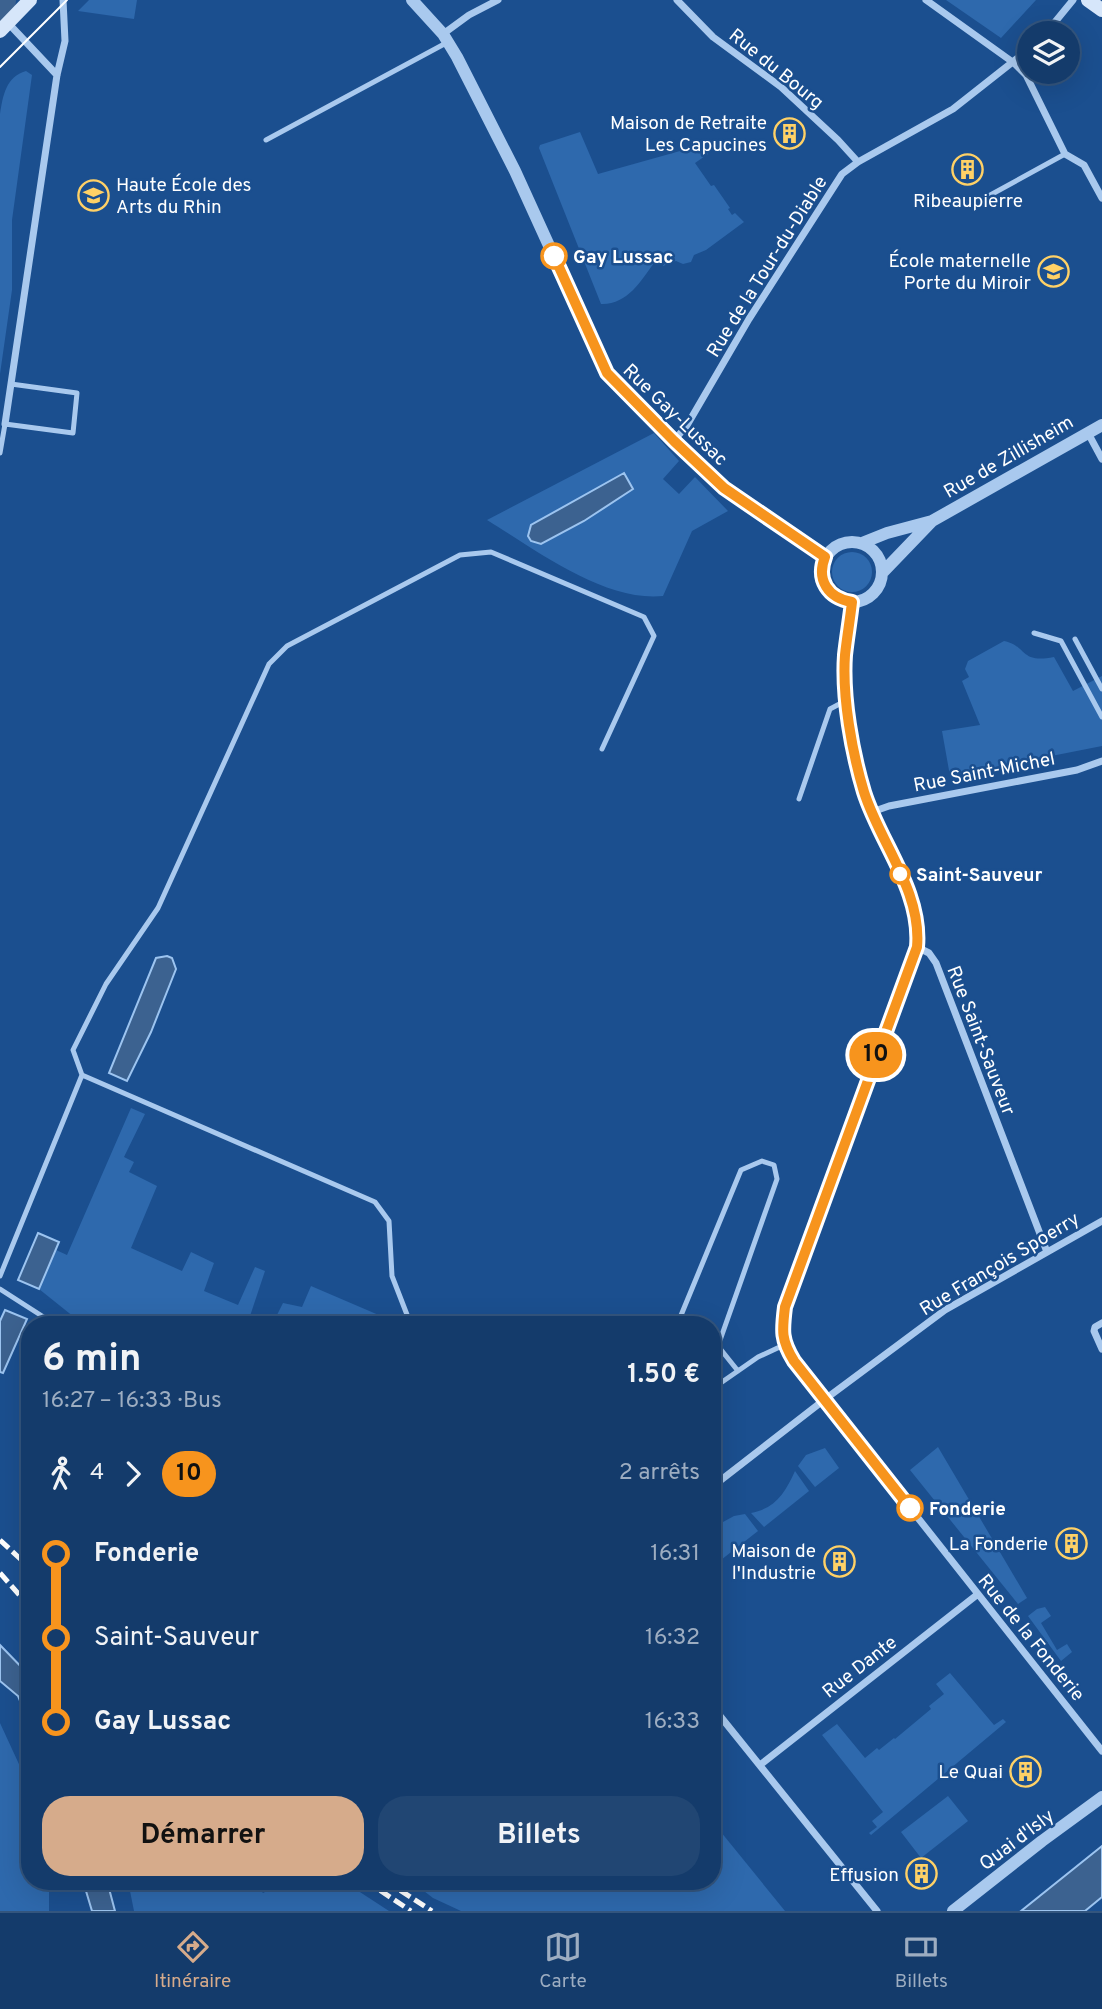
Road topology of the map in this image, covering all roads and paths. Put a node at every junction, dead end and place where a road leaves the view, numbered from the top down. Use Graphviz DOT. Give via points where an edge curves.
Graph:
graph roads {
  1 [pos="30,0"];
  2 [pos="63,0"];
  3 [pos="412,0"];
  4 [pos="498,0"];
  5 [pos="677,0"];
  6 [pos="926,0"];
  7 [pos="1073,0"];
  8 [pos="1088,0"];
  9 [pos="1102,10"];
  10 [pos="1056,21"];
  11 [pos="4,27"];
  12 [pos="445,38"];
  13 [pos="1017,60"];
  14 [pos="1014,63"];
  15 [pos="57,75"];
  16 [pos="266,139"];
  17 [pos="1065,154"];
  18 [pos="858,162"];
  19 [pos="1102,198"];
  20 [pos="972,205"];
  21 [pos="11,384"];
  22 [pos="5,424"];
  23 [pos="1102,425"];
  24 [pos="1088,433"];
  25 [pos="674,441"];
  26 [pos="0,453"];
  27 [pos="1102,459"];
  28 [pos="932,521"];
  29 [pos="862,543"];
  30 [pos="825,557"];
  31 [pos="882,573"];
  32 [pos="852,602"];
  33 [pos="1034,633"];
  34 [pos="1075,639"];
  35 [pos="1102,689"];
  36 [pos="847,700"];
  37 [pos="1102,717"];
  38 [pos="602,749"];
  39 [pos="1102,761"];
  40 [pos="799,799"];
  41 [pos="872,812"];
  42 [pos="917,947"];
  43 [pos="82,1075"];
  44 [pos="1102,1220"];
  45 [pos="1046,1252"];
  46 [pos="0,1276"];
  47 [pos="0,1289"];
  48 [pos="42,1316"];
  49 [pos="408,1316"];
  50 [pos="681,1316"];
  51 [pos="1102,1323"];
  52 [pos="721,1338"];
  53 [pos="784,1345"];
  54 [pos="1102,1349"];
  55 [pos="721,1350"];
  56 [pos="738,1371"];
  57 [pos="721,1383"];
  58 [pos="824,1400"];
  59 [pos="721,1480"];
  60 [pos="978,1594"];
  61 [pos="721,1717"];
  62 [pos="1102,1751"];
  63 [pos="761,1765"];
  64 [pos="1102,1797"];
  65 [pos="877,1911"];
  66 [pos="953,1911"];
  1 -- 11 [label="main road"];
  2 -- 15 [label="street" via="65,41"];
  3 -- 12 [label="street, Rue Gay-Lussac"];
  4 -- 12 [label="street" via="470,15"];
  5 -- 18 [label="street, Rue du Bourg" via="713,37 781,87"];
  6 -- 14 [label="street"];
  7 -- 10 [label="street"];
  8 -- 9 [label="main road"];
  11 -- 15 [label="street"];
  12 -- 16 [label="lane"];
  12 -- 25 [label="street, Rue Gay-Lussac" via="516,170 607,373"];
  13 -- 14 [label="street, Rue de la Tour-du-Diable"];
  14 -- 17 [label="street" via="1026,75"];
  14 -- 18 [label="street, Rue de la Tour-du-Diable" via="953,109"];
  15 -- 21 [label="street"];
  17 -- 19 [label="street" via="1084,165"];
  17 -- 20 [label="lane"];
  18 -- 25 [label="street, Rue de la Tour-du-Diable" via="834,185"];
  21 -- 22 [label="street"];
  21 -- 22 [label="lane" via="78,394 73,433"];
  22 -- 26 [label="lane"];
  23 -- 24 [label="street, Rue de Zillisheim"];
  24 -- 27 [label="street"];
  24 -- 28 [label="street, Rue de Zillisheim"];
  25 -- 30 [label="street, Rue Gay-Lussac" via="724,488"];
  28 -- 29 [label="street, Rue de Zillisheim"];
  28 -- 31 [label="street, Rue de Zillisheim"];
  29 -- 30 [label="street" via="841,543"];
  29 -- 31 [label="street" via="877,554"];
  30 -- 32 [label="street" via="821,566 825,587 841,601"];
  31 -- 32 [label="street" via="873,594"];
  32 -- 36 [label="street" via="845,656"];
  33 -- 37 [label="lane" via="1060,641"];
  34 -- 35 [label="lane"];
  36 -- 40 [label="lane" via="830,709"];
  36 -- 41 [label="street" via="857,765"];
  38 -- 43 [label="lane" via="654,636 644,617 491,552 460,555 287,646 269,664 158,908 106,984 73,1050"];
  39 -- 41 [label="street, Rue Saint-Michel"];
  41 -- 42 [label="street" via="915,910"];
  42 -- 45 [label="street, Rue Saint-Sauveur" via="936,963"];
  42 -- 53 [label="street" via="785,1307"];
  43 -- 46 [label="lane"];
  43 -- 49 [label="lane" via="375,1202 389,1221 392,1276"];
  44 -- 45 [label="street, Rue François Spoerry"];
  45 -- 58 [label="street, Rue François Spoerry" via="945,1310"];
  47 -- 48 [label="lane"];
  50 -- 52 [label="lane" via="741,1170 762,1161 774,1165 778,1179"];
  51 -- 54 [label="street" via="1094,1334"];
  53 -- 56 [label="lane"];
  53 -- 58 [label="street, Rue de la Fonderie"];
  55 -- 56 [label="lane"];
  56 -- 57 [label="lane"];
  58 -- 59 [label="street, Rue François Spoerry"];
  58 -- 60 [label="street, Rue de la Fonderie"];
  60 -- 62 [label="street, Rue de la Fonderie"];
  60 -- 63 [label="street, Rue Dante"];
  61 -- 63 [label="street"];
  63 -- 65 [label="street"];
  64 -- 66 [label="street, Quai d'Isly"];
}
